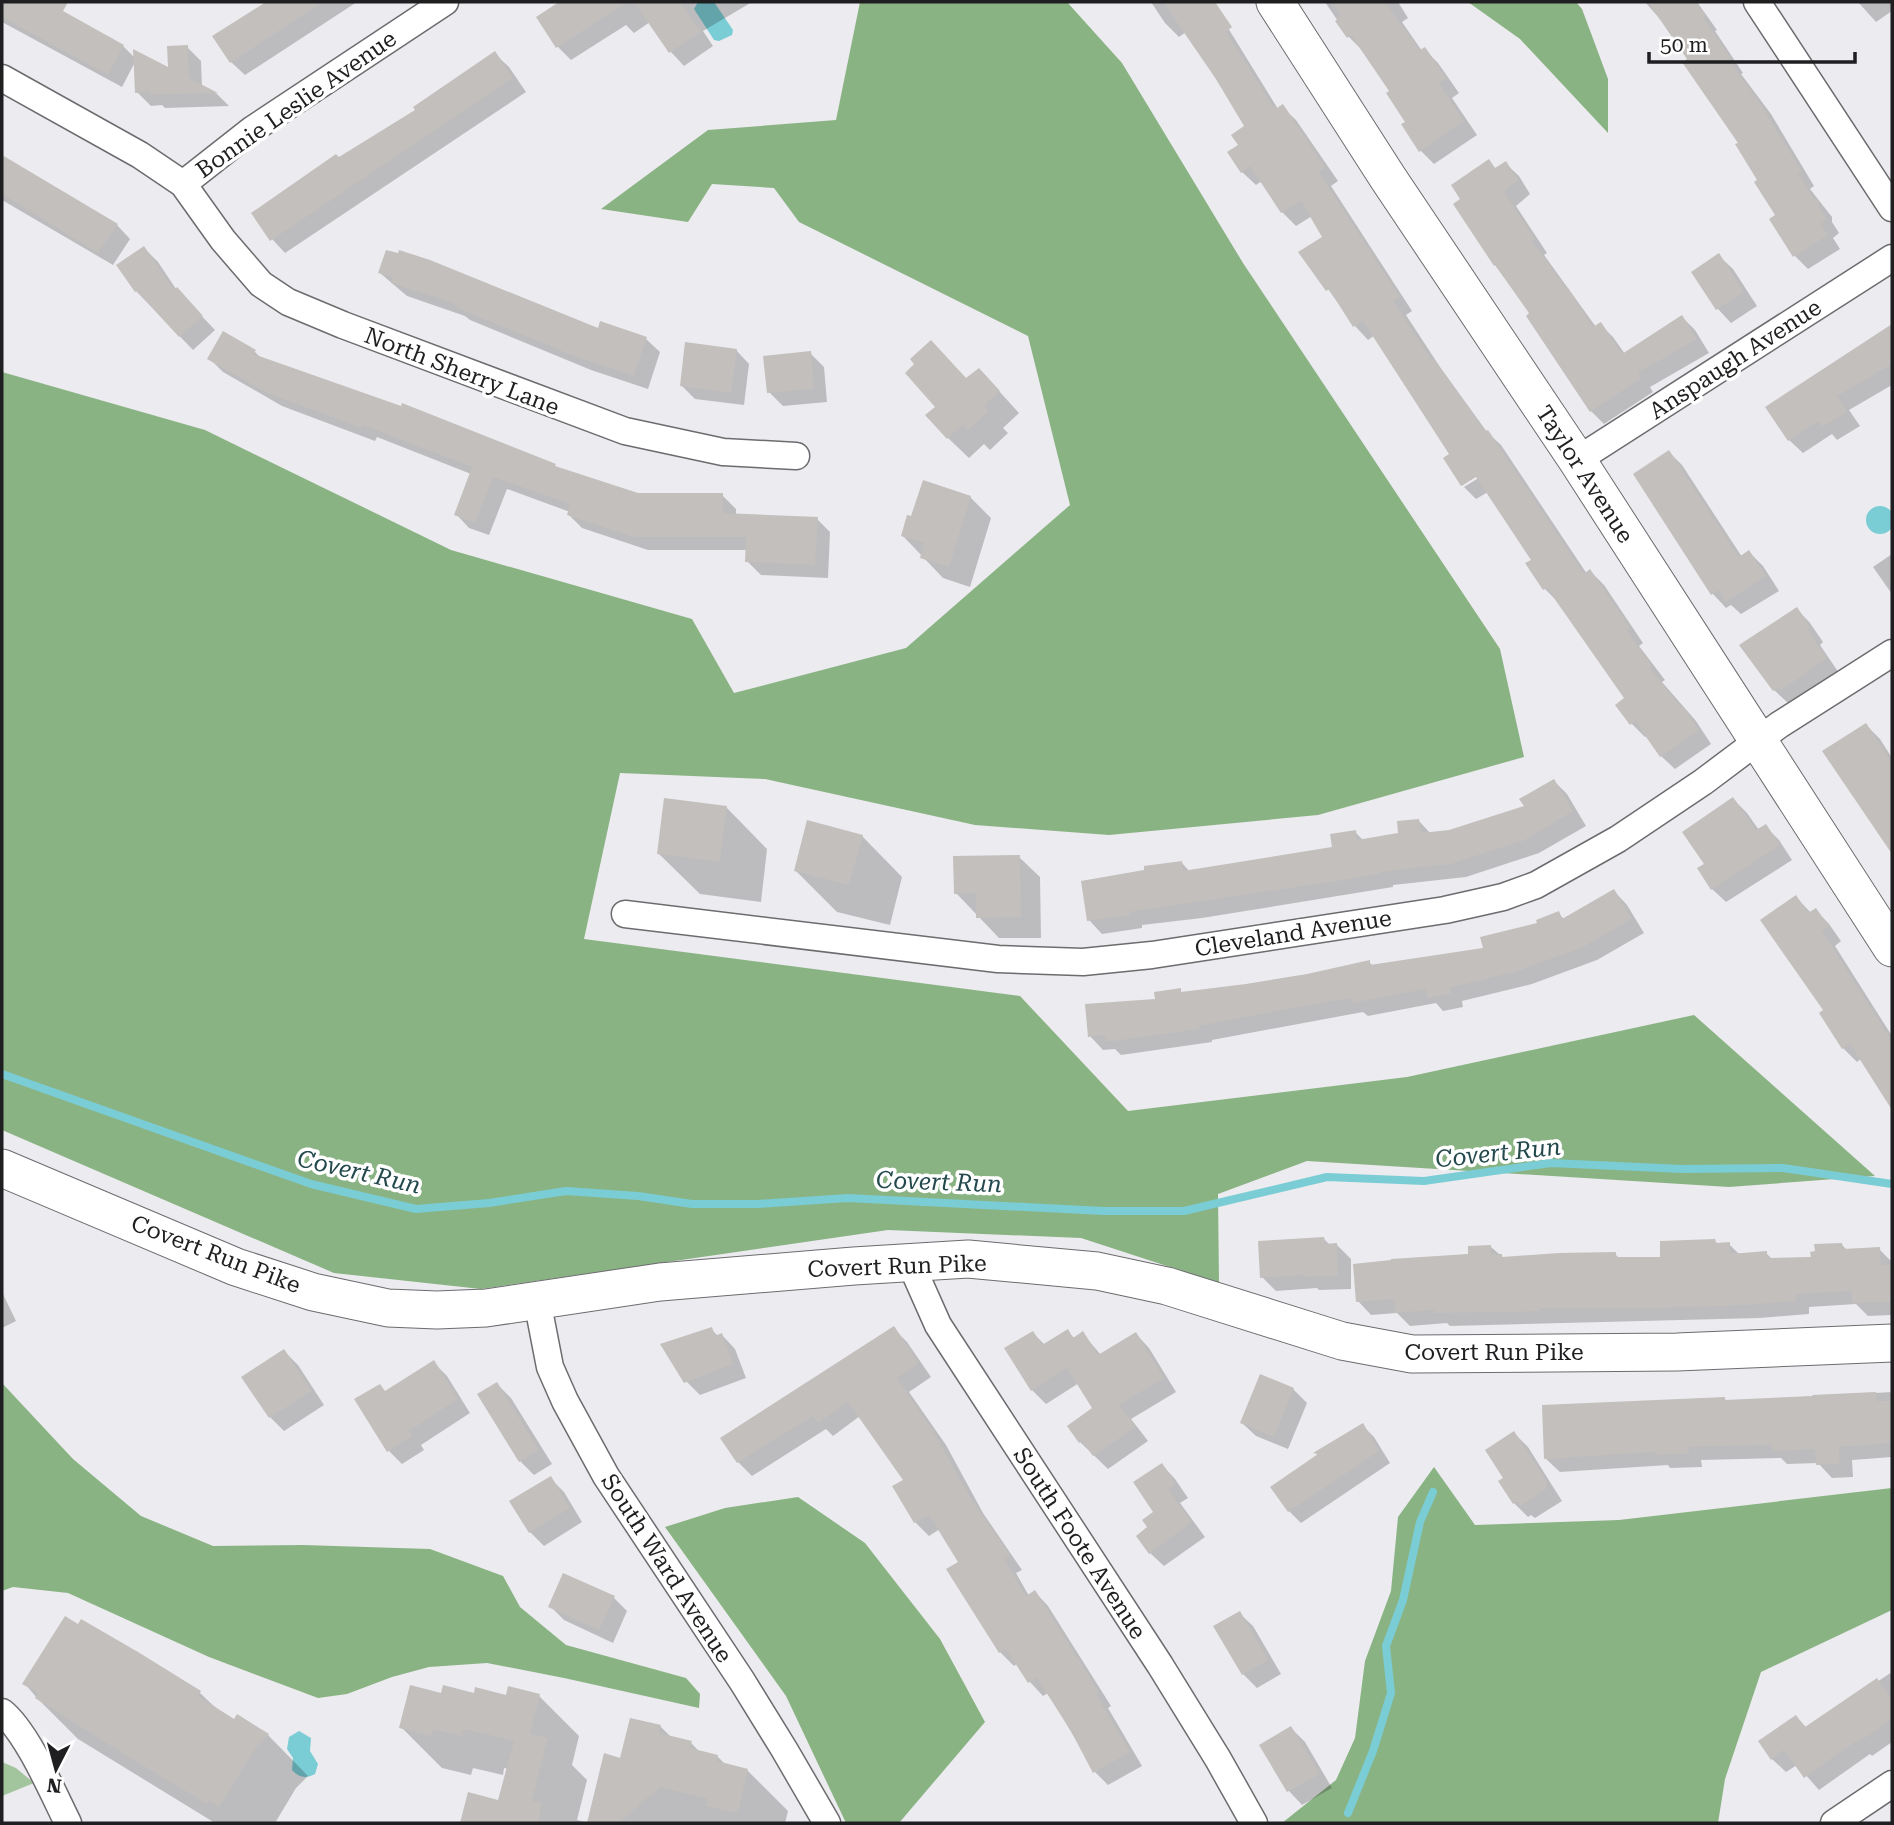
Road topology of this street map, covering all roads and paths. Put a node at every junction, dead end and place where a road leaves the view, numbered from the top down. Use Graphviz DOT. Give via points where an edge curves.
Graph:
graph roads {
  1 [pos="445,2"];
  2 [pos="1275,2"];
  3 [pos="1757,2"];
  4 [pos="2,78"];
  5 [pos="183,184"];
  6 [pos="1892,208"];
  7 [pos="1892,258"];
  8 [pos="796,456"];
  9 [pos="1577,460"];
  10 [pos="1892,653"];
  11 [pos="1758,740"];
  12 [pos="625,914"];
  13 [pos="1892,948"];
  14 [pos="2,1168"];
  15 [pos="909,1262"];
  16 [pos="537,1300"];
  17 [pos="1892,1343"];
  18 [pos="2,1712"];
  19 [pos="1892,1784"];
  20 [pos="68,1823"];
  21 [pos="827,1823"];
  22 [pos="1254,1823"];
  23 [pos="1834,1823"];
  1 -- 5 [label="street, Bonnie Leslie Avenue" via="253,129"];
  2 -- 9 [label="street, Taylor Avenue"];
  3 -- 6 [label="street"];
  4 -- 5 [label="street, North Sherry Lane"];
  5 -- 8 [label="street, North Sherry Lane" via="243,264 261,284 288,302 625,431 723,452"];
  7 -- 9 [label="street, Anspaugh Avenue"];
  9 -- 11 [label="street, Taylor Avenue"];
  10 -- 11 [label="street, Cleveland Avenue"];
  11 -- 12 [label="street, Cleveland Avenue" via="1618,839 1536,886 1445,910 1083,962 998,959"];
  11 -- 13 [label="street, Taylor Avenue"];
  14 -- 16 [label="street, Covert Run Pike" via="236,1267 313,1292 388,1308 437,1310"];
  15 -- 16 [label="street, Covert Run Pike" via="660,1282"];
  15 -- 17 [label="street, Covert Run Pike" via="968,1259 1097,1271 1167,1286 1342,1341 1412,1354 1677,1352"];
  15 -- 22 [label="street, South Foote Avenue" via="937,1325 1160,1665"];
  16 -- 21 [label="street, South Ward Avenue" via="550,1367 606,1476 742,1681"];
  18 -- 20 [label="street" via="14,1721"];
  19 -- 23 [label="street"];
}
